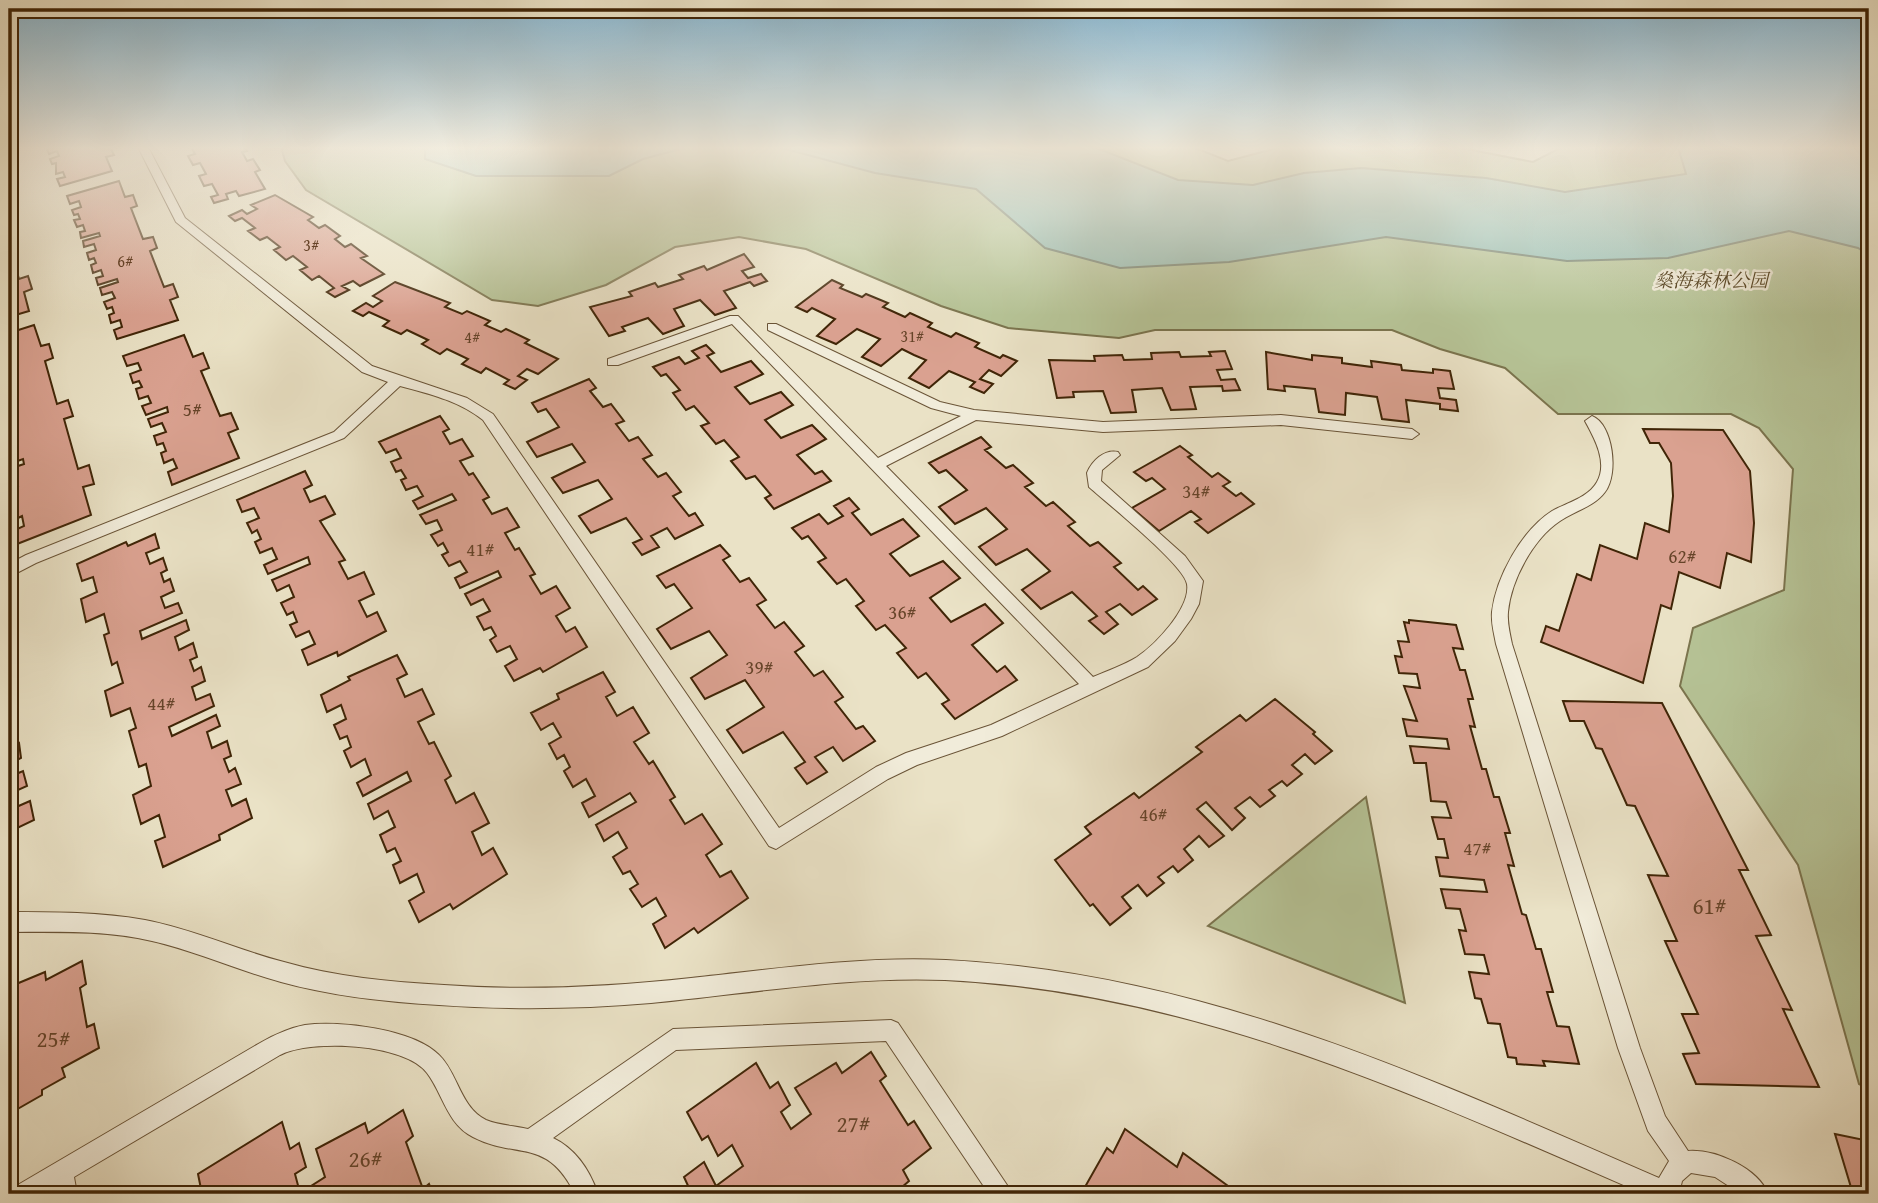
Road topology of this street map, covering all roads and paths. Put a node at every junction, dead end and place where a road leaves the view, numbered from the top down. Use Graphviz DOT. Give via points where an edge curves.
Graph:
graph roads {
  1 [pos="171,203"];
  2 [pos="772,327"];
  3 [pos="613,362"];
  4 [pos="397,381"];
  5 [pos="974,415"];
  6 [pos="1592,421"];
  7 [pos="1412,434"];
  8 [pos="1113,455"];
  9 [pos="876,465"];
  10 [pos="9,571"];
  11 [pos="1091,686"];
  12 [pos="9,922"];
  13 [pos="530,1141"];
  14 [pos="1684,1164"];
  15 [pos="64,1183"];
  16 [pos="24,1194"];
  17 [pos="587,1194"];
  18 [pos="1002,1194"];
  19 [pos="1668,1194"];
  20 [pos="1757,1194"];
  1 -- 4 [label="lane" via="186,226 367,369"];
  2 -- 5 [label="lane" via="936,405"];
  3 -- 9 [label="lane" via="734,319"];
  4 -- 10 [label="lane" via="339,435"];
  4 -- 11 [label="lane" via="477,406 488,417 776,840 882,773 996,731"];
  5 -- 7 [label="lane" via="1103,427 1281,420"];
  5 -- 9 [label="lane"];
  6 -- 14 [label="lane" via="1608,454 1605,480 1589,499 1546,523 1509,580 1500,620 1633,1059 1656,1122"];
  8 -- 11 [label="lane" via="1098,464 1094,483 1180,560 1195,581 1196,592 1193,604 1152,654"];
  9 -- 11 [label="lane"];
  12 -- 19 [label="lane" via="132,927 287,974 380,989 486,998 610,996 892,971 946,970 1080,983 1228,1017 1339,1054"];
  13 -- 15 [label="lane" via="481,1129 452,1102 432,1062 415,1051 393,1043 311,1035 288,1039 267,1050"];
  13 -- 17 [label="lane" via="563,1154"];
  13 -- 18 [label="lane" via="673,1040 891,1030"];
  14 -- 19 [label="lane" via="1674,1173"];
  14 -- 20 [label="lane" via="1716,1164 1733,1172"];
  15 -- 16 [label="lane"];
}
